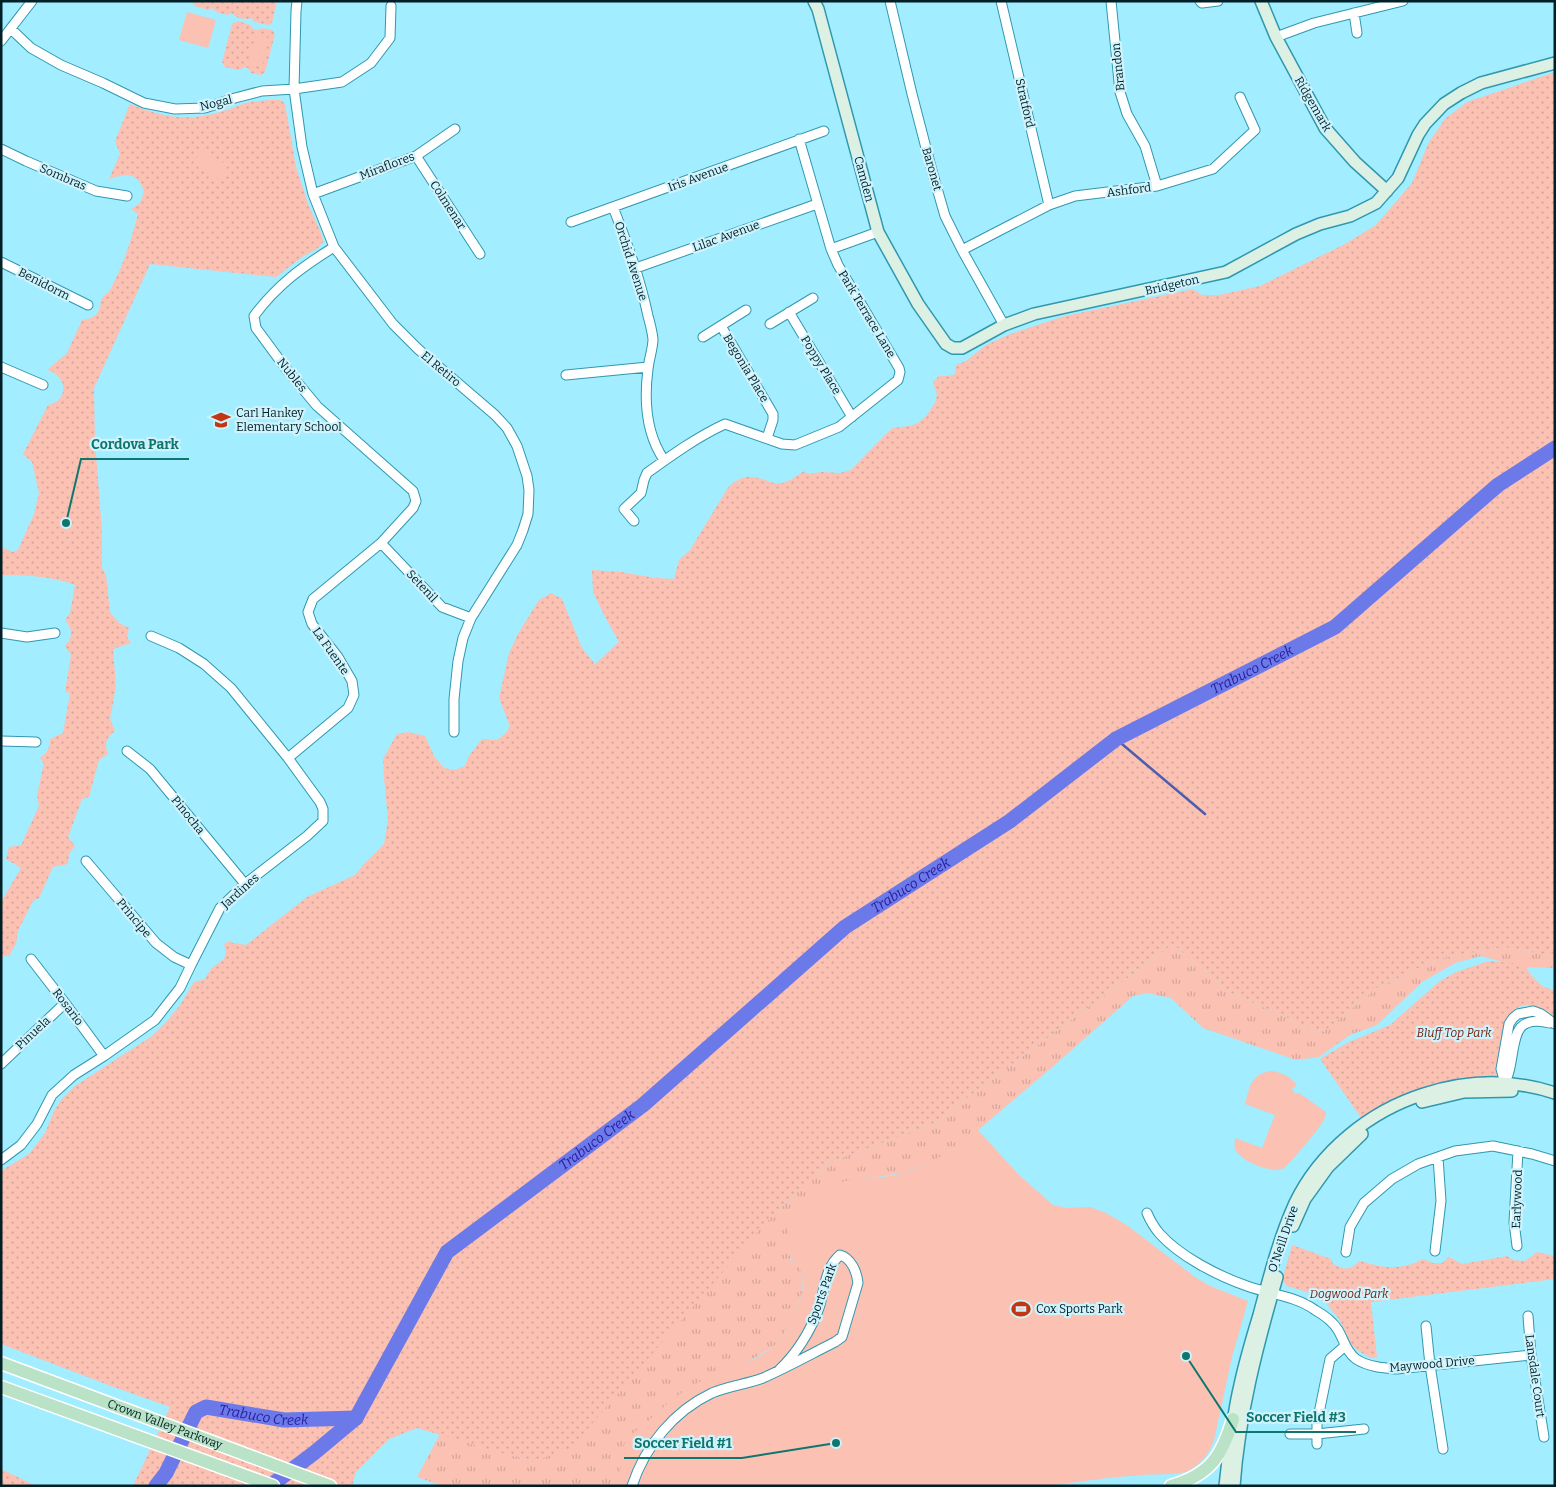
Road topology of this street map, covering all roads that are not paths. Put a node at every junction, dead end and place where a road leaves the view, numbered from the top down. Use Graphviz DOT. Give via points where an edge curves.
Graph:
graph roads {
  1 [pos="32,1"];
  2 [pos="297,1"];
  3 [pos="814,1"];
  4 [pos="890,1"];
  5 [pos="1001,1"];
  6 [pos="1111,1"];
  7 [pos="1200,1"];
  8 [pos="1218,1"];
  9 [pos="1261,1"];
  10 [pos="1403,1"];
  11 [pos="391,6"];
  12 [pos="1354,13"];
  13 [pos="11,29"];
  14 [pos="1357,33"];
  15 [pos="1276,38"];
  16 [pos="1,41"];
  17 [pos="1555,63"];
  18 [pos="294,89"];
  19 [pos="1240,97"];
  20 [pos="455,129"];
  21 [pos="824,131"];
  22 [pos="799,139"];
  23 [pos="1,149"];
  24 [pos="416,156"];
  25 [pos="1157,186"];
  26 [pos="1388,191"];
  27 [pos="313,194"];
  28 [pos="127,196"];
  29 [pos="817,204"];
  30 [pos="1050,205"];
  31 [pos="613,207"];
  32 [pos="571,222"];
  33 [pos="878,232"];
  34 [pos="334,247"];
  35 [pos="831,249"];
  36 [pos="962,250"];
  37 [pos="480,254"];
  38 [pos="1,262"];
  39 [pos="636,268"];
  40 [pos="813,298"];
  41 [pos="88,305"];
  42 [pos="746,310"];
  43 [pos="789,312"];
  44 [pos="770,324"];
  45 [pos="1004,325"];
  46 [pos="721,326"];
  47 [pos="703,337"];
  48 [pos="946,344"];
  49 [pos="1,367"];
  50 [pos="648,367"];
  51 [pos="566,375"];
  52 [pos="44,385"];
  53 [pos="852,417"];
  54 [pos="767,438"];
  55 [pos="664,460"];
  56 [pos="416,501"];
  57 [pos="634,521"];
  58 [pos="381,543"];
  59 [pos="471,618"];
  60 [pos="1,633"];
  61 [pos="55,633"];
  62 [pos="151,636"];
  63 [pos="454,732"];
  64 [pos="1,741"];
  65 [pos="36,742"];
  66 [pos="127,751"];
  67 [pos="288,758"];
  68 [pos="86,861"];
  69 [pos="245,884"];
  70 [pos="30,959"];
  71 [pos="190,965"];
  72 [pos="65,1002"];
  73 [pos="1555,1024"];
  74 [pos="104,1056"];
  75 [pos="1,1064"];
  76 [pos="1505,1087"];
  77 [pos="1555,1093"];
  78 [pos="1555,1099"];
  79 [pos="1518,1152"];
  80 [pos="1438,1157"];
  81 [pos="1,1160"];
  82 [pos="1555,1161"];
  83 [pos="1146,1213"];
  84 [pos="1517,1246"];
  85 [pos="1435,1251"];
  86 [pos="1346,1252"];
  87 [pos="1269,1292"];
  88 [pos="1528,1316"];
  89 [pos="1426,1326"];
  90 [pos="1345,1346"];
  91 [pos="1531,1355"];
  92 [pos="1,1363"];
  93 [pos="1430,1365"];
  94 [pos="779,1370"];
  95 [pos="1,1387"];
  96 [pos="1233,1419"];
  97 [pos="1364,1429"];
  98 [pos="1290,1434"];
  99 [pos="1317,1434"];
  100 [pos="1544,1437"];
  101 [pos="1317,1444"];
  102 [pos="1443,1449"];
  103 [pos="272,1486"];
  104 [pos="330,1486"];
  105 [pos="632,1486"];
  106 [pos="1171,1486"];
  107 [pos="1225,1486"];
  108 [pos="1234,1486"];
  1 -- 13 [label="street"];
  2 -- 18 [label="street, El Retiro"];
  3 -- 33 [label="street, Camden"];
  4 -- 36 [label="street, Baronet" via="932,172 946,216"];
  5 -- 30 [label="street, Stratford"];
  6 -- 25 [label="street, Brandon" via="1120,92 1145,146"];
  7 -- 8 [label="street"];
  9 -- 15 [label="street, Ridgemark"];
  10 -- 12 [label="street"];
  11 -- 18 [label="street, Nogal" via="390,38 371,63 342,82"];
  12 -- 14 [label="street"];
  12 -- 15 [label="street" via="1314,22"];
  13 -- 16 [label="street"];
  13 -- 18 [label="street, Nogal" via="31,48 61,65 144,103 175,109 205,108 262,92"];
  15 -- 26 [label="street, Ridgemark" via="1325,128 1355,162"];
  17 -- 26 [label="street, Bridgeton" via="1481,83 1444,104 1422,130"];
  18 -- 27 [label="street, El Retiro"];
  19 -- 25 [label="street, Ashford" via="1255,130 1213,169"];
  20 -- 24 [label="street, Miraflores"];
  21 -- 22 [label="street, Iris Avenue"];
  22 -- 29 [label="street, Park Terrace Lane"];
  22 -- 31 [label="street, Iris Avenue"];
  23 -- 28 [label="street, Sombras" via="96,190"];
  24 -- 27 [label="street, Miraflores"];
  24 -- 37 [label="street, Colmenar"];
  25 -- 30 [label="street, Ashford" via="1076,196"];
  26 -- 45 [label="street, Bridgeton" via="1376,203 1350,216 1296,234 1226,272 1034,314"];
  27 -- 34 [label="street, El Retiro"];
  29 -- 35 [label="street, Park Terrace Lane"];
  29 -- 39 [label="street, Lilac Avenue"];
  30 -- 36 [label="street, Ashford"];
  31 -- 32 [label="street, Iris Avenue"];
  31 -- 39 [label="street, Orchid Avenue"];
  33 -- 35 [label="street"];
  33 -- 48 [label="street, Camden" via="918,304"];
  34 -- 56 [label="street, Nubles" via="286,280 254,316 256,328 318,406 413,490"];
  34 -- 59 [label="street, El Retiro" via="393,324 507,428 520,454 529,490 528,514 517,544"];
  35 -- 53 [label="street, Park Terrace Lane" via="900,372 898,380"];
  36 -- 45 [label="street, Baronet"];
  38 -- 41 [label="street, Benidorm"];
  39 -- 50 [label="street, Orchid Avenue" via="653,340"];
  40 -- 43 [label="street"];
  42 -- 46 [label="street, Begonia Place"];
  43 -- 44 [label="street"];
  43 -- 53 [label="street, Poppy Place"];
  45 -- 48 [label="street, Bridgeton" via="962,348"];
  46 -- 47 [label="street, Begonia Place"];
  46 -- 54 [label="street, Begonia Place" via="773,414"];
  49 -- 52 [label="street"];
  50 -- 51 [label="street"];
  50 -- 55 [label="street, Orchid Avenue" via="645,391 649,424 657,450"];
  53 -- 54 [label="street, Park Terrace Lane" via="839,427 795,445"];
  54 -- 55 [label="street, Park Terrace Lane" via="725,424"];
  55 -- 57 [label="street, Park Terrace Lane" via="647,473 641,493 625,507"];
  56 -- 58 [label="street, La Fuente"];
  58 -- 59 [label="street, Setenil" via="442,607"];
  58 -- 67 [label="street, La Fuente" via="313,599 308,612 312,624 338,657 352,681 354,695 348,708"];
  59 -- 63 [label="street, El Retiro" via="458,661"];
  60 -- 61 [label="street" via="27,637"];
  62 -- 67 [label="street, Jardines" via="204,664 231,688"];
  64 -- 65 [label="street"];
  66 -- 69 [label="street, Pinocha" via="150,768"];
  67 -- 69 [label="street, Jardines" via="320,802 323,821"];
  68 -- 71 [label="street, Principe" via="156,943"];
  69 -- 71 [label="street, Jardines" via="220,908"];
  70 -- 72 [label="street, Rosario"];
  71 -- 74 [label="street, Jardines" via="180,988 154,1020"];
  72 -- 74 [label="street, Rosario"];
  72 -- 75 [label="street, Pinuela"];
  73 -- 76 [label="street" via="1531,1021 1517,1031"];
  74 -- 81 [label="street, Jardines" via="74,1075 52,1095 37,1124 21,1145"];
  76 -- 77 [label="street, O'Neill Drive" via="1535,1087"];
  76 -- 78 [label="street, O'Neill Drive"];
  76 -- 87 [label="street, O'Neill Drive" via="1422,1102 1382,1118 1354,1139 1328,1167 1305,1200"];
  79 -- 80 [label="street" via="1493,1146 1454,1151"];
  79 -- 82 [label="street"];
  79 -- 84 [label="street, Earlywood" via="1514,1222"];
  80 -- 85 [label="street" via="1441,1201"];
  80 -- 86 [label="street" via="1392,1179 1364,1203 1350,1227"];
  83 -- 87 [label="street, Maywood Drive" via="1158,1232 1198,1263 1246,1286"];
  87 -- 90 [label="street, Maywood Drive" via="1313,1308 1338,1330"];
  87 -- 96 [label="street, O'Neill Drive" via="1240,1384"];
  87 -- 108 [label="street, O'Neill Drive" via="1243,1413"];
  88 -- 91 [label="street, Lansdale Court"];
  89 -- 93 [label="street"];
  90 -- 93 [label="street, Maywood Drive" via="1356,1359 1378,1368"];
  90 -- 99 [label="street" via="1330,1359"];
  91 -- 93 [label="street, Maywood Drive"];
  91 -- 100 [label="street, Lansdale Court"];
  92 -- 104 [label="main road, Crown Valley Parkway"];
  93 -- 102 [label="street"];
  94 -- 94 [label="street, Sports Park" via="842,1337 858,1283 845,1256 840,1255 831,1265 809,1330 798,1349"];
  94 -- 105 [label="street, Sports Park" via="713,1393 680,1413 651,1446"];
  95 -- 103 [label="main road, Crown Valley Parkway"];
  96 -- 106 [label="main road" via="1214,1462 1196,1477"];
  96 -- 107 [label="street, O'Neill Drive"];
  97 -- 99 [label="street"];
  98 -- 99 [label="street"];
  99 -- 101 [label="street"];
}
